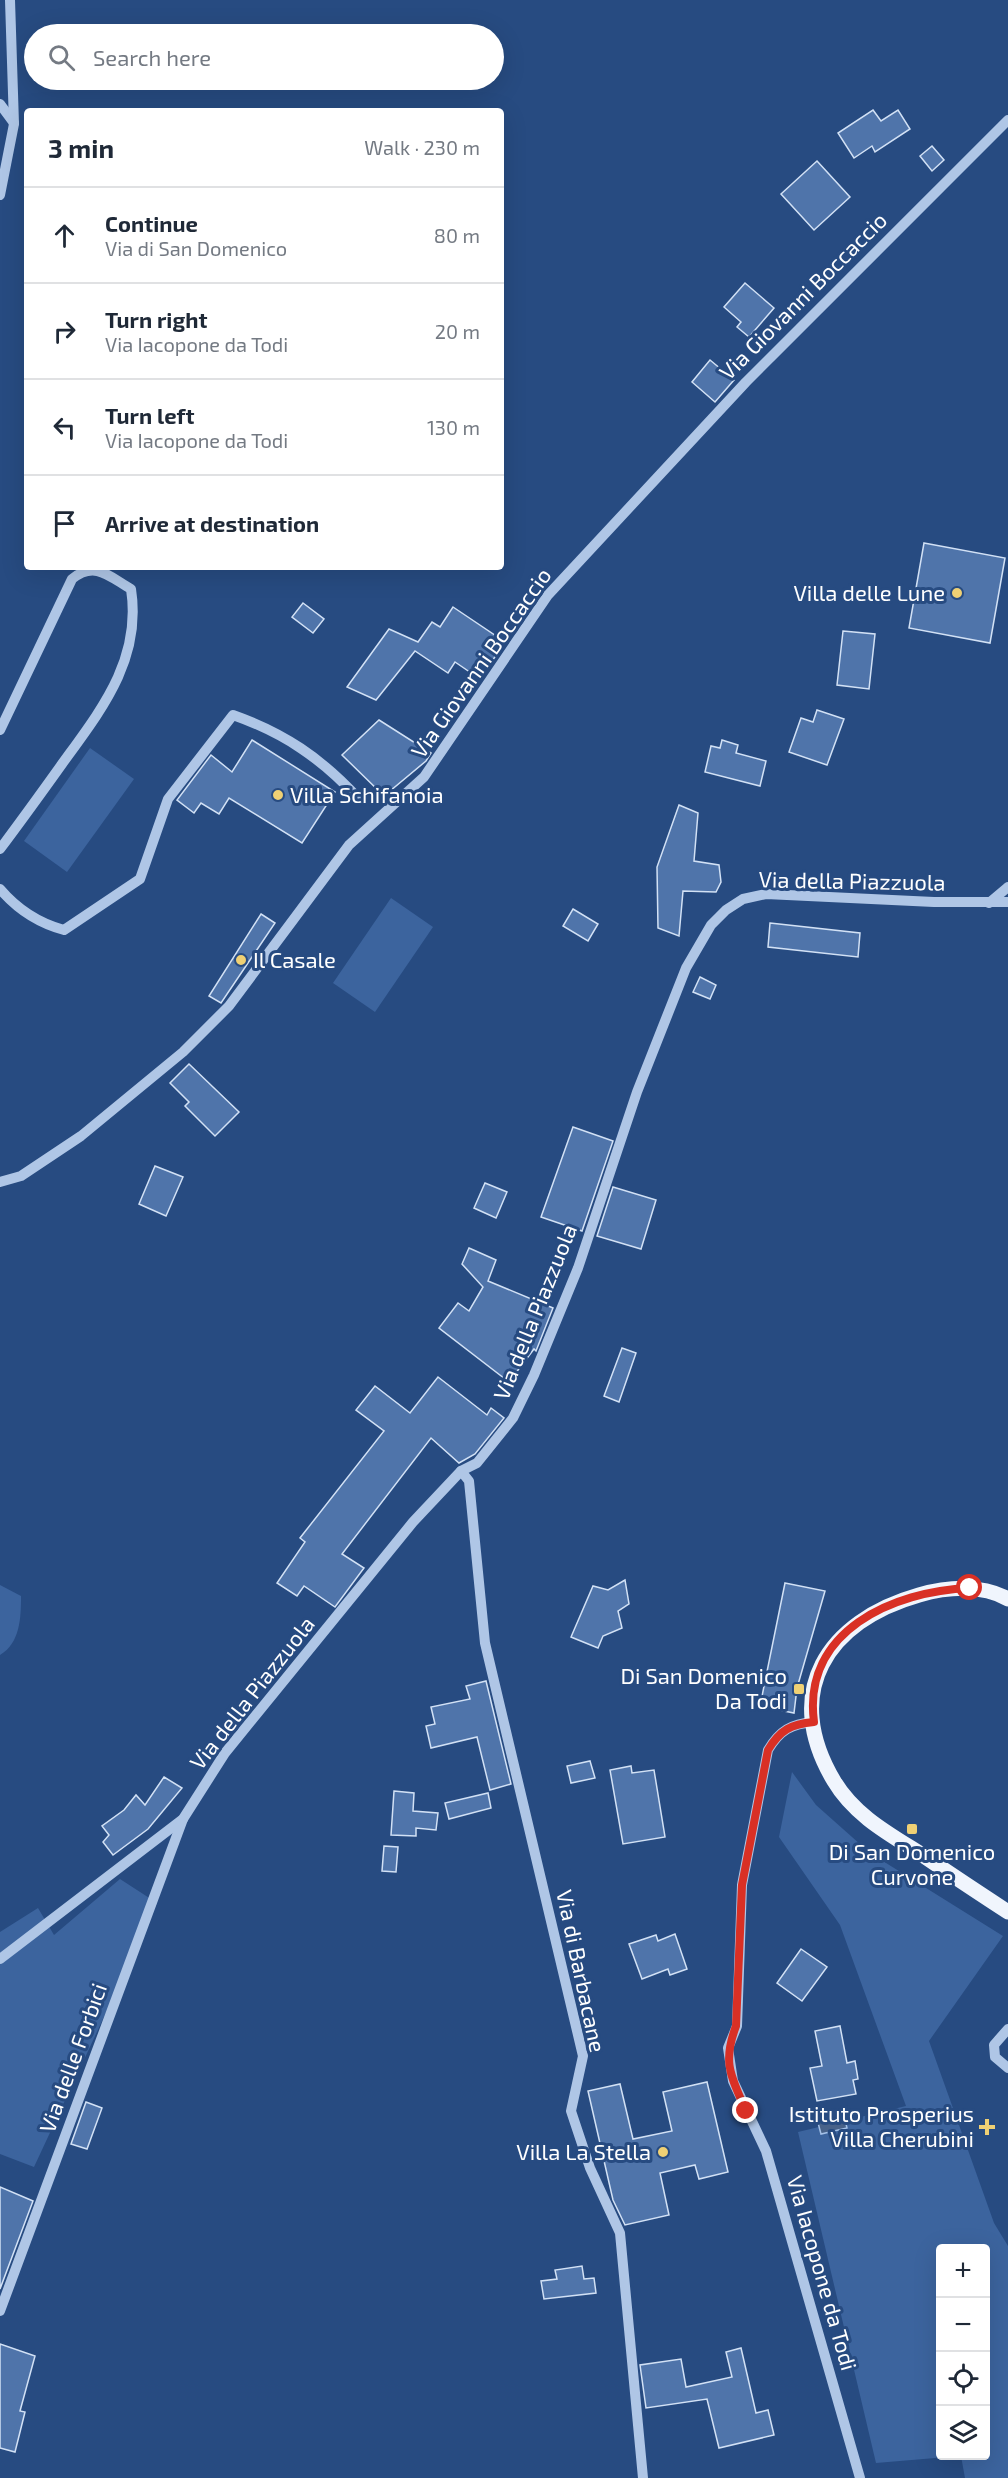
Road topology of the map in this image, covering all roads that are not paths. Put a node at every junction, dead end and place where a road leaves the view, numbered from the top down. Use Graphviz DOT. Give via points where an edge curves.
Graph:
graph roads {
  1 [pos="10,0"];
  2 [pos="0,104"];
  3 [pos="1008,120"];
  4 [pos="14,124"];
  5 [pos="0,195"];
  6 [pos="0,730"];
  7 [pos="358,798"];
  8 [pos="0,849"];
  9 [pos="1008,888"];
  10 [pos="0,889"];
  11 [pos="1008,902"];
  12 [pos="989,903"];
  13 [pos="0,1182"];
  14 [pos="461,1471"];
  15 [pos="1008,1599"];
  16 [pos="814,1722"];
  17 [pos="183,1819"];
  18 [pos="1008,1912"];
  19 [pos="0,1959"];
  20 [pos="1008,2029"];
  21 [pos="1008,2068"];
  22 [pos="0,2311"];
  23 [pos="643,2478"];
  24 [pos="860,2478"];
  1 -- 4 [label="street"];
  2 -- 4 [label="street"];
  3 -- 13 [label="street, Via Giovanni Boccaccio" via="746,382 548,595 424,777 349,845 229,1006 183,1052 81,1136 21,1176"];
  4 -- 5 [label="street"];
  6 -- 8 [label="street" via="72,579 82,571 98,570 131,590 134,607 128,656 107,702"];
  7 -- 10 [label="street" via="333,770 269,728 233,715 168,799 140,879 64,930 49,926 15,906"];
  9 -- 12 [label="street"];
  11 -- 12 [label="street, Via della Piazzuola"];
  12 -- 14 [label="street, Via della Piazzuola" via="766,894 743,899 711,925 686,968 645,1072 578,1268 534,1375 513,1418 477,1463"];
  14 -- 17 [label="street, Via della Piazzuola" via="413,1522 225,1753"];
  14 -- 23 [label="street, Via di Barbacane" via="469,1481 485,1643 583,2056 571,2111 590,2168 620,2233"];
  15 -- 16 [label="main road" via="970,1588 938,1589 866,1615 836,1643 819,1670 813,1692"];
  16 -- 18 [label="main road" via="826,1766 851,1804 882,1829"];
  16 -- 24 [label="street, Via Iacopone da Todi" via="787,1727 768,1750 742,1885 736,2026 728,2048 728,2062 737,2091 766,2151"];
  17 -- 19 [label="street, Via della Piazzuola"];
  17 -- 22 [label="street, Via delle Forbici"];
  20 -- 21 [label="street" via="994,2045 995,2057"];
}
